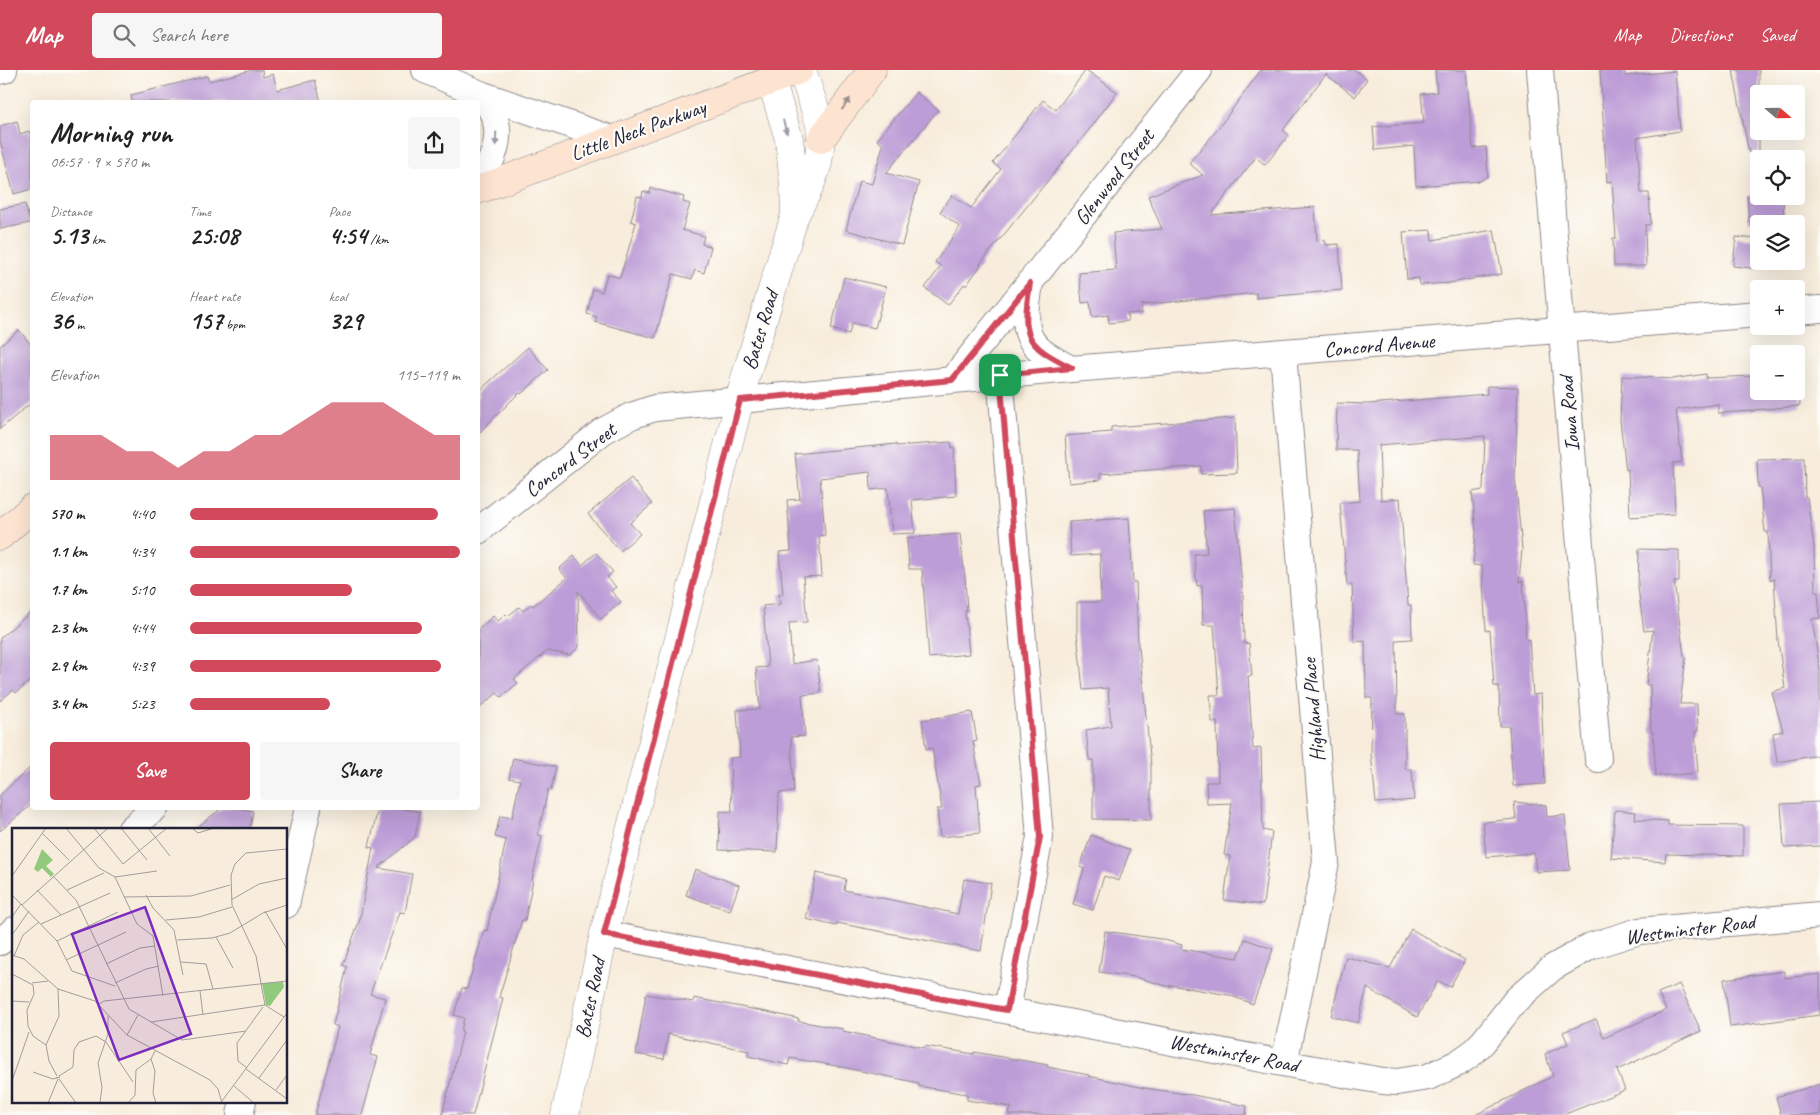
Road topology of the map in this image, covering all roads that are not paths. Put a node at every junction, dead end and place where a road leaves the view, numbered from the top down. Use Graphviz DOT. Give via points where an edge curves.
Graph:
graph roads {
  1 [pos="4,70"];
  2 [pos="425,70"];
  3 [pos="801,70"];
  4 [pos="872,70"];
  5 [pos="1199,70"];
  6 [pos="1540,70"];
  7 [pos="0,71"];
  8 [pos="771,80"];
  9 [pos="483,95"];
  10 [pos="612,139"];
  11 [pos="821,139"];
  12 [pos="480,179"];
  13 [pos="480,189"];
  14 [pos="795,215"];
  15 [pos="1030,283"];
  16 [pos="1820,309"];
  17 [pos="1805,310"];
  18 [pos="1750,315"];
  19 [pos="1562,330"];
  20 [pos="1283,353"];
  21 [pos="1072,368"];
  22 [pos="1000,375"];
  23 [pos="952,380"];
  24 [pos="740,400"];
  25 [pos="30,510"];
  26 [pos="480,524"];
  27 [pos="0,536"];
  28 [pos="1598,759"];
  29 [pos="153,810"];
  30 [pos="308,810"];
  31 [pos="132,828"];
  32 [pos="288,896"];
  33 [pos="1820,915"];
  34 [pos="12,932"];
  35 [pos="604,934"];
  36 [pos="0,942"];
  37 [pos="1007,1010"];
  38 [pos="1284,1063"];
  39 [pos="243,1102"];
  40 [pos="240,1115"];
  41 [pos="564,1115"];
  1 -- 7 [label="street"];
  2 -- 9 [label="street"];
  3 -- 8 [label="main road, Little Neck Parkway"];
  3 -- 11 [label="street, Bates Road" via="820,124"];
  11 -- 4 [label="main road, one-way"];
  5 -- 15 [label="street, Glenwood Street"];
  6 -- 19 [label="street, Iowa Road"];
  8 -- 10 [label="main road, Little Neck Parkway"];
  8 -- 14 [label="street, Bates Road, one-way" via="789,139"];
  9 -- 10 [label="street"];
  9 -- 12 [label="street, one-way" via="495,118 497,138 495,153"];
  10 -- 13 [label="main road, Little Neck Parkway"];
  11 -- 14 [label="street, Bates Road" via="818,163"];
  14 -- 24 [label="street, Bates Road"];
  15 -- 21 [label="street" via="1026,318 1031,340 1046,356"];
  15 -- 23 [label="street, Glenwood Street"];
  16 -- 17 [label="street"];
  18 -- 19 [label="street, Concord Avenue"];
  19 -- 20 [label="street, Concord Avenue"];
  19 -- 28 [label="street, Iowa Road"];
  20 -- 21 [label="street, Concord Avenue"];
  20 -- 38 [label="street, Highland Place" via="1326,862"];
  21 -- 22 [label="street, Concord Avenue"];
  22 -- 23 [label="street, Concord Street"];
  22 -- 37 [label="street" via="1040,837"];
  23 -- 24 [label="street, Concord Street"];
  24 -- 26 [label="street, Concord Street" via="655,408 631,416 603,431"];
  24 -- 35 [label="street, Bates Road"];
  25 -- 27 [label="main road"];
  29 -- 31 [label="street"];
  30 -- 32 [label="street"];
  33 -- 38 [label="street, Westminster Road" via="1639,931 1591,946 1552,968 1516,1000 1470,1054 1428,1076 1383,1081"];
  34 -- 36 [label="street"];
  35 -- 37 [label="street, Westminster Road"];
  35 -- 41 [label="street, Bates Road"];
  37 -- 38 [label="street, Westminster Road"];
  39 -- 40 [label="street"];
}
